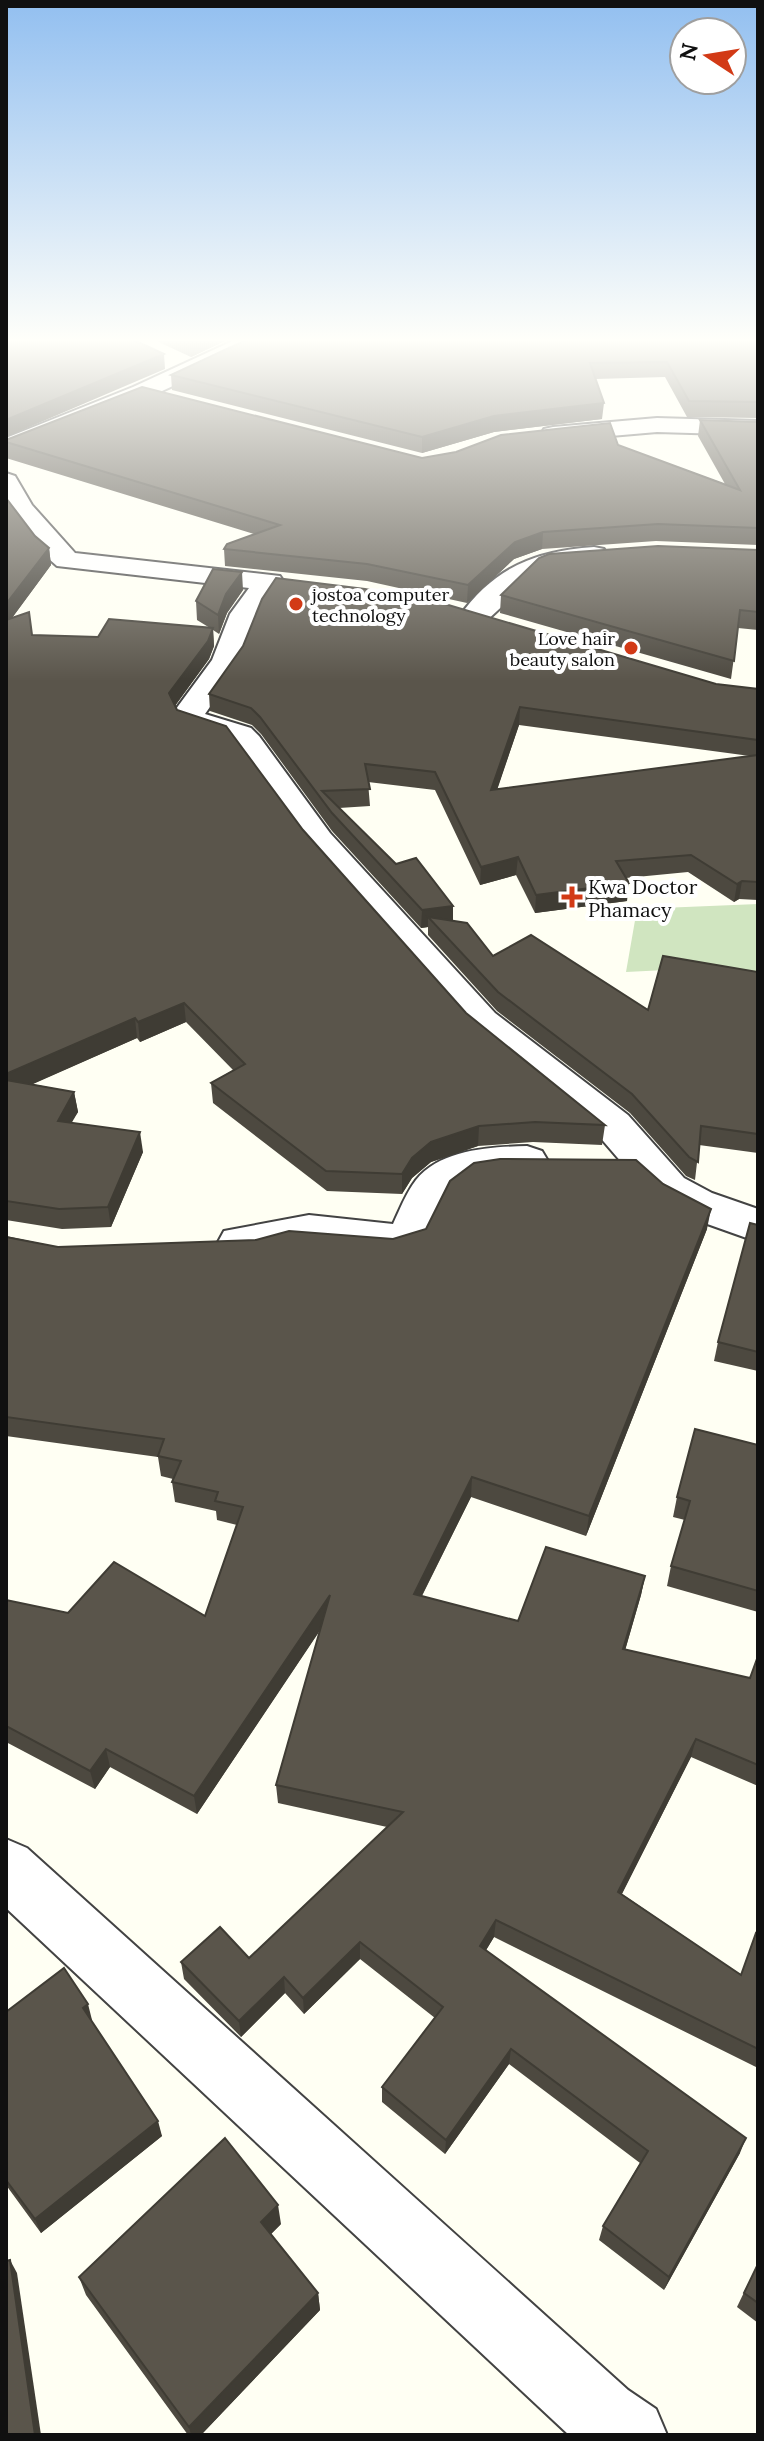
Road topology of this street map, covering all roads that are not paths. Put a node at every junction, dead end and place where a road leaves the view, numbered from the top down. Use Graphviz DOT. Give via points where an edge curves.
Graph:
graph roads {
  1 [pos="6,481"];
  2 [pos="619,553"];
  3 [pos="503,625"];
  4 [pos="649,1163"];
  5 [pos="758,1226"];
  6 [pos="197,1243"];
  7 [pos="6,1868"];
  8 [pos="630,2435"];
  1 -- 4 [label="street" via="20,508 67,560 281,583 245,614 227,661 189,713 192,720 240,735 318,840 453,993 520,1055 613,1125"];
  2 -- 3 [label="street" via="542,560 462,613"];
  4 -- 5 [label="street" via="669,1189"];
  4 -- 6 [label="street" via="499,1161 460,1168 430,1190 407,1237 392,1240 309,1231 257,1241"];
  7 -- 8 [label="street" via="602,2416"];
}
